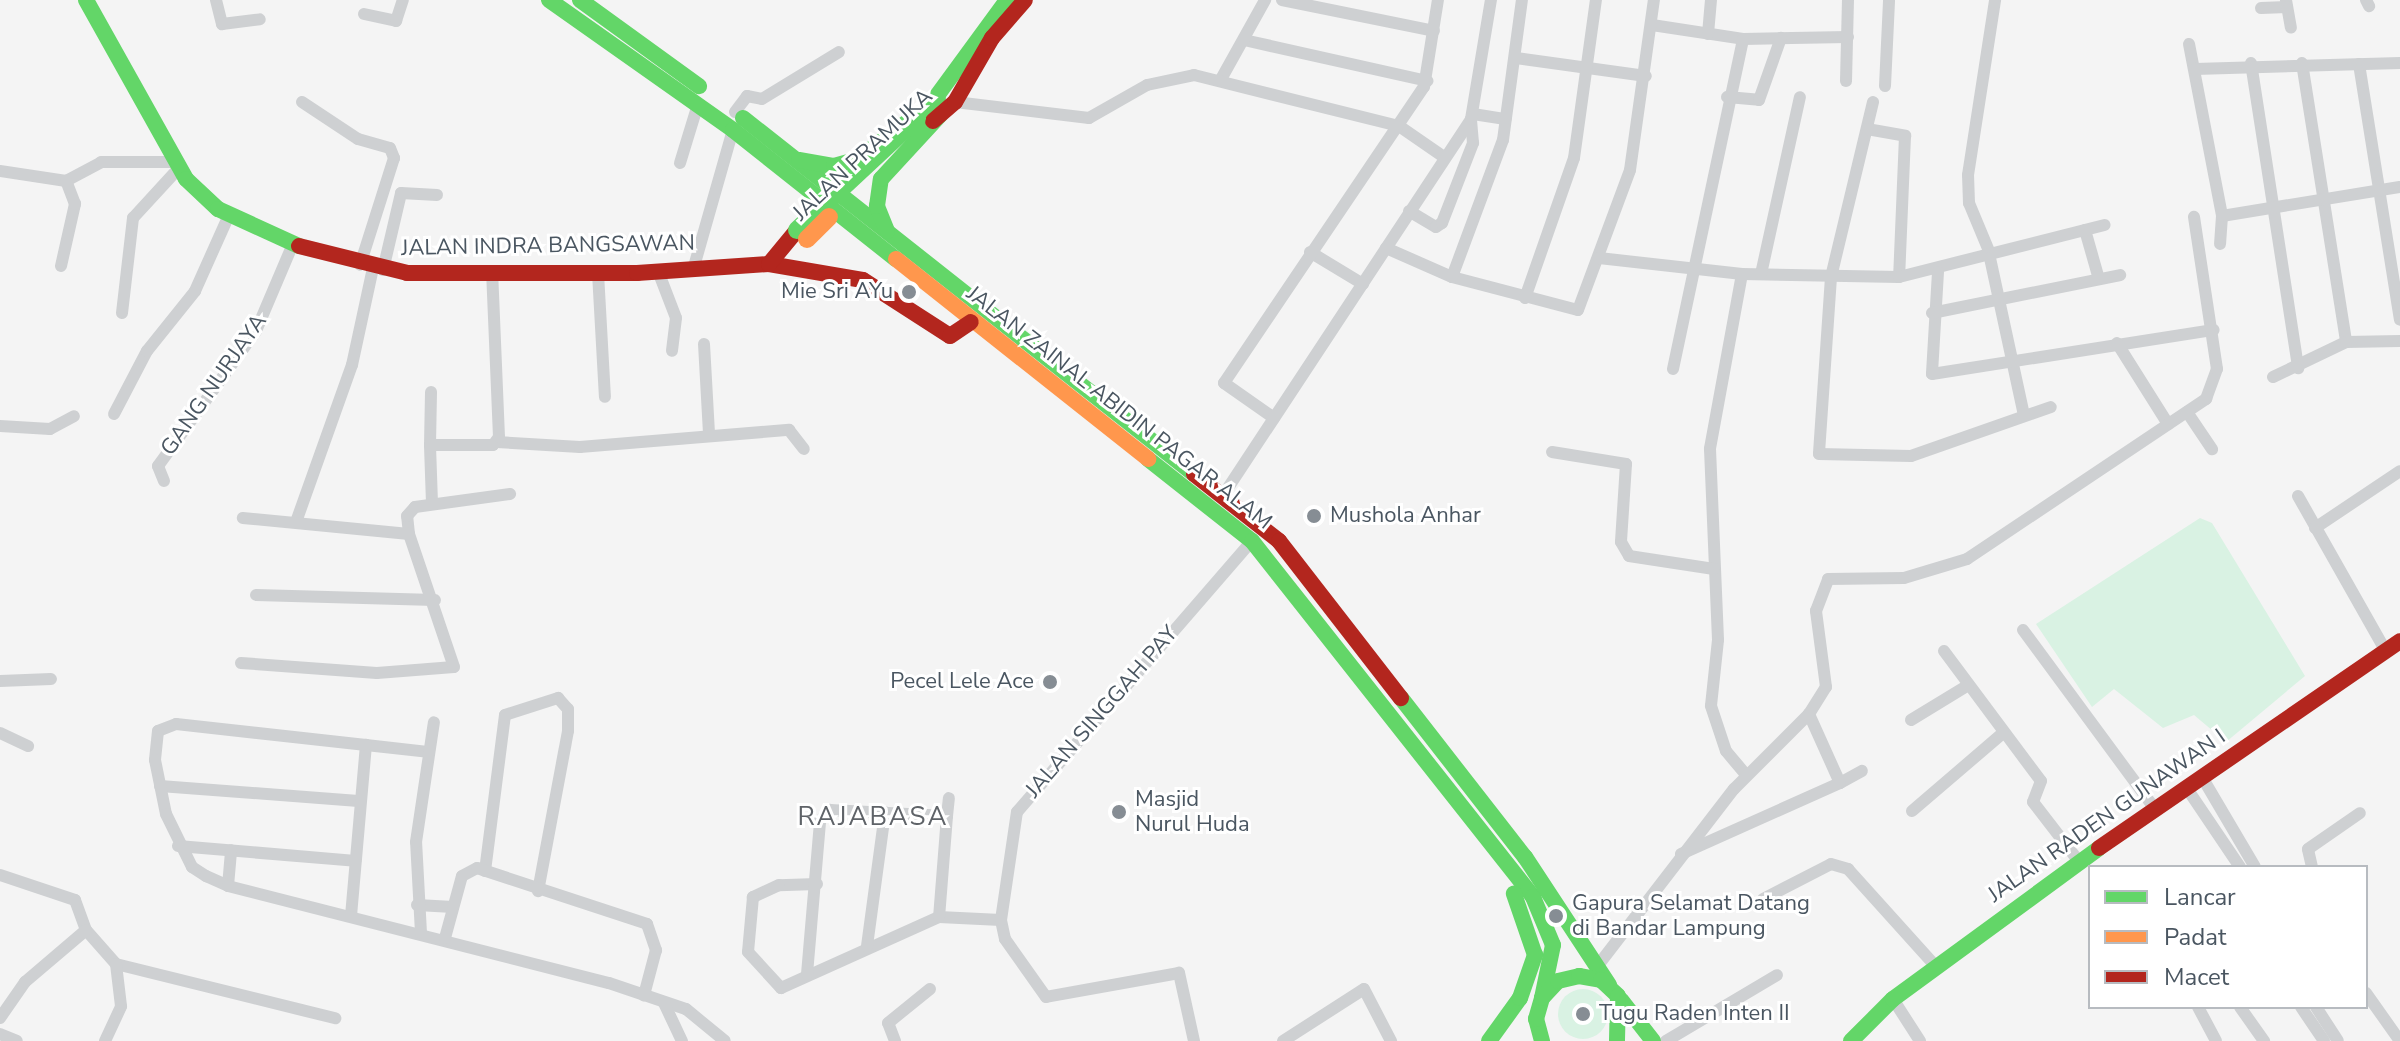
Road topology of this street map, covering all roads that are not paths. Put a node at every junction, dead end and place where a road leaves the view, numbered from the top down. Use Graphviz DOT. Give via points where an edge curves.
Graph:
graph roads {
  1 [pos="86,0"];
  2 [pos="216,0"];
  3 [pos="403,0"];
  4 [pos="549,0"];
  5 [pos="580,0"];
  6 [pos="1007,0"];
  7 [pos="1025,0"];
  8 [pos="1265,0"];
  9 [pos="1282,0"];
  10 [pos="1438,0"];
  11 [pos="1491,0"];
  12 [pos="1522,0"];
  13 [pos="1596,0"];
  14 [pos="1654,0"];
  15 [pos="1711,0"];
  16 [pos="1848,0"];
  17 [pos="1889,0"];
  18 [pos="1995,0"];
  19 [pos="2286,4"];
  20 [pos="2261,8"];
  21 [pos="364,14"];
  22 [pos="260,19"];
  23 [pos="1652,25"];
  24 [pos="2291,28"];
  25 [pos="1434,31"];
  26 [pos="1708,34"];
  27 [pos="1848,37"];
  28 [pos="1781,38"];
  29 [pos="1743,39"];
  30 [pos="1244,40"];
  31 [pos="2189,44"];
  32 [pos="839,52"];
  33 [pos="1516,58"];
  34 [pos="2251,63"];
  35 [pos="2302,63"];
  36 [pos="2400,63"];
  37 [pos="2359,64"];
  38 [pos="1586,67"];
  39 [pos="2195,69"];
  40 [pos="1646,76"];
  41 [pos="1220,81"];
  42 [pos="1427,81"];
  43 [pos="1846,81"];
  44 [pos="1885,86"];
  45 [pos="1727,97"];
  46 [pos="1800,97"];
  47 [pos="302,102"];
  48 [pos="1873,102"];
  49 [pos="698,104"];
  50 [pos="945,105"];
  51 [pos="1472,117"];
  52 [pos="1506,119"];
  53 [pos="734,121"];
  54 [pos="1399,126"];
  55 [pos="1867,129"];
  56 [pos="1444,157"];
  57 [pos="794,159"];
  58 [pos="858,159"];
  59 [pos="680,163"];
  60 [pos="176,166"];
  61 [pos="0,171"];
  62 [pos="881,179"];
  63 [pos="66,181"];
  64 [pos="2400,187"];
  65 [pos="2376,192"];
  66 [pos="437,195"];
  67 [pos="2321,198"];
  68 [pos="2273,205"];
  69 [pos="1409,211"];
  70 [pos="229,215"];
  71 [pos="2222,216"];
  72 [pos="2194,217"];
  73 [pos="2105,225"];
  74 [pos="2085,230"];
  75 [pos="888,234"];
  76 [pos="293,244"];
  77 [pos="2220,244"];
  78 [pos="1386,248"];
  79 [pos="1310,252"];
  80 [pos="1990,254"];
  81 [pos="1599,258"];
  82 [pos="777,264"];
  83 [pos="61,266"];
  84 [pos="372,268"];
  85 [pos="693,270"];
  86 [pos="658,271"];
  87 [pos="1688,271"];
  88 [pos="1938,272"];
  89 [pos="492,273"];
  90 [pos="598,273"];
  91 [pos="1742,274"];
  92 [pos="1761,274"];
  93 [pos="2120,275"];
  94 [pos="1452,277"];
  95 [pos="1831,277"];
  96 [pos="1899,277"];
  97 [pos="2099,279"];
  98 [pos="1363,284"];
  99 [pos="1525,298"];
  100 [pos="1999,301"];
  101 [pos="122,313"];
  102 [pos="1932,313"];
  103 [pos="2400,320"];
  104 [pos="971,322"];
  105 [pos="2214,330"];
  106 [pos="2400,341"];
  107 [pos="2346,342"];
  108 [pos="2117,343"];
  109 [pos="704,344"];
  110 [pos="672,351"];
  111 [pos="2011,360"];
  112 [pos="2298,368"];
  113 [pos="1673,369"];
  114 [pos="2273,377"];
  115 [pos="431,392"];
  116 [pos="605,397"];
  117 [pos="2051,407"];
  118 [pos="2187,412"];
  119 [pos="114,414"];
  120 [pos="2024,415"];
  121 [pos="74,416"];
  122 [pos="1274,418"];
  123 [pos="2168,424"];
  124 [pos="0,426"];
  125 [pos="709,433"];
  126 [pos="498,438"];
  127 [pos="430,445"];
  128 [pos="804,449"];
  129 [pos="2212,449"];
  130 [pos="1552,452"];
  131 [pos="2400,471"];
  132 [pos="164,481"];
  133 [pos="510,494"];
  134 [pos="1224,494"];
  135 [pos="2298,496"];
  136 [pos="432,503"];
  137 [pos="243,518"];
  138 [pos="296,522"];
  139 [pos="2315,528"];
  140 [pos="409,534"];
  141 [pos="1252,541"];
  142 [pos="1714,569"];
  143 [pos="256,595"];
  144 [pos="435,600"];
  145 [pos="2023,630"];
  146 [pos="2393,646"];
  147 [pos="1944,651"];
  148 [pos="241,663"];
  149 [pos="51,679"];
  150 [pos="0,681"];
  151 [pos="1967,686"];
  152 [pos="1809,714"];
  153 [pos="1911,720"];
  154 [pos="434,722"];
  155 [pos="0,733"];
  156 [pos="2003,733"];
  157 [pos="366,745"];
  158 [pos="28,746"];
  159 [pos="428,752"];
  160 [pos="1862,771"];
  161 [pos="1746,775"];
  162 [pos="2194,782"];
  163 [pos="1840,783"];
  164 [pos="160,786"];
  165 [pos="1452,790"];
  166 [pos="949,798"];
  167 [pos="358,801"];
  168 [pos="2154,808"];
  169 [pos="1912,811"];
  170 [pos="885,812"];
  171 [pos="2360,813"];
  172 [pos="947,816"];
  173 [pos="1485,820"];
  174 [pos="178,846"];
  175 [pos="231,850"];
  176 [pos="1681,854"];
  177 [pos="355,861"];
  178 [pos="2081,864"];
  179 [pos="2239,865"];
  180 [pos="2254,865"];
  181 [pos="2312,865"];
  182 [pos="485,871"];
  183 [pos="0,875"];
  184 [pos="817,884"];
  185 [pos="228,886"];
  186 [pos="538,891"];
  187 [pos="1763,899"];
  188 [pos="417,905"];
  189 [pos="453,907"];
  190 [pos="351,916"];
  191 [pos="939,917"];
  192 [pos="1001,920"];
  193 [pos="86,930"];
  194 [pos="421,933"];
  195 [pos="445,938"];
  196 [pos="867,946"];
  197 [pos="116,964"];
  198 [pos="1596,968"];
  199 [pos="1937,968"];
  200 [pos="807,974"];
  201 [pos="1777,975"];
  202 [pos="930,989"];
  203 [pos="1614,990"];
  204 [pos="644,995"];
  205 [pos="2368,996"];
  206 [pos="1893,999"];
  207 [pos="664,1003"];
  208 [pos="1540,1005"];
  209 [pos="2199,1009"];
  210 [pos="2241,1009"];
  211 [pos="2303,1009"];
  212 [pos="2317,1009"];
  213 [pos="2400,1015"];
  214 [pos="0,1018"];
  215 [pos="335,1018"];
  216 [pos="2388,1024"];
  217 [pos="2323,1033"];
  218 [pos="0,1034"];
  219 [pos="17,1041"];
  220 [pos="105,1041"];
  221 [pos="682,1041"];
  222 [pos="725,1041"];
  223 [pos="895,1041"];
  224 [pos="1194,1041"];
  225 [pos="1283,1041"];
  226 [pos="1391,1041"];
  227 [pos="1489,1041"];
  228 [pos="1520,1041"];
  229 [pos="1542,1041"];
  230 [pos="1617,1041"];
  231 [pos="1653,1041"];
  232 [pos="1666,1041"];
  233 [pos="1851,1041"];
  234 [pos="1920,1041"];
  235 [pos="2216,1041"];
  236 [pos="2264,1041"];
  237 [pos="2338,1041"];
  238 [pos="2400,1041"];
  1 -- 60 [label="main road, JALAN INDRA BANGSAWAN"];
  2 -- 22 [label="street" via="222,24"];
  3 -- 21 [label="street" via="396,21"];
  4 -- 49 [label="main road, JALAN ZAINAL ABIDIN PAGAR ALAM"];
  5 -- 53 [label="main road, JALAN ZAINAL ABIDIN PAGAR ALAM"];
  6 -- 50 [label="main road, JALAN PRAMUKA"];
  7 -- 50 [label="main road, JALAN PRAMUKA"];
  8 -- 30 [label="street"];
  9 -- 25 [label="street"];
  10 -- 25 [label="street"];
  11 -- 51 [label="street"];
  12 -- 33 [label="street"];
  13 -- 38 [label="street"];
  14 -- 23 [label="street"];
  15 -- 26 [label="street"];
  16 -- 27 [label="street"];
  17 -- 44 [label="street"];
  18 -- 80 [label="street" via="1968,175 1969,203"];
  19 -- 20 [label="street"];
  19 -- 24 [label="street"];
  23 -- 26 [label="street"];
  23 -- 40 [label="street"];
  25 -- 42 [label="street"];
  26 -- 29 [label="street"];
  27 -- 28 [label="street"];
  27 -- 43 [label="street"];
  28 -- 29 [label="street"];
  28 -- 45 [label="street" via="1759,100"];
  29 -- 45 [label="street"];
  30 -- 41 [label="street"];
  30 -- 42 [label="street"];
  31 -- 39 [label="street"];
  32 -- 53 [label="street" via="762,99 747,96"];
  33 -- 38 [label="street"];
  33 -- 52 [label="street"];
  34 -- 35 [label="street"];
  34 -- 39 [label="street"];
  34 -- 68 [label="street"];
  35 -- 37 [label="street"];
  35 -- 67 [label="street"];
  36 -- 37 [label="street"];
  37 -- 65 [label="street"];
  38 -- 40 [label="street"];
  38 -- 99 [label="street" via="1574,158"];
  39 -- 71 [label="street"];
  40 -- 81 [label="street" via="1630,170"];
  41 -- 50 [label="street" via="1164,79 1079,119"];
  41 -- 54 [label="street"];
  42 -- 54 [label="street"];
  45 -- 87 [label="street"];
  46 -- 92 [label="street"];
  47 -- 84 [label="street" via="358,139 390,148 394,158"];
  48 -- 55 [label="street"];
  49 -- 53 [label="main road, JALAN ZAINAL ABIDIN PAGAR ALAM"];
  49 -- 59 [label="street"];
  50 -- 58 [label="main road"];
  50 -- 62 [label="main road"];
  50 -- 82 [label="main road, JALAN PRAMUKA, bridge"];
  51 -- 52 [label="street"];
  51 -- 56 [label="street"];
  51 -- 69 [label="street" via="1473,143 1442,223 1436,227"];
  52 -- 94 [label="street"];
  53 -- 57 [label="main road, JALAN ZAINAL ABIDIN PAGAR ALAM"];
  53 -- 85 [label="street"];
  53 -- 104 [label="main road, JALAN ZAINAL ABIDIN PAGAR ALAM"];
  54 -- 56 [label="street"];
  54 -- 79 [label="street"];
  55 -- 95 [label="street"];
  55 -- 96 [label="street" via="1905,136"];
  56 -- 69 [label="street"];
  57 -- 58 [label="main road" via="834,166"];
  57 -- 75 [label="main road, JALAN ZAINAL ABIDIN PAGAR ALAM"];
  58 -- 62 [label="main road" via="860,177"];
  60 -- 63 [label="street" via="101,162"];
  60 -- 70 [label="main road, JALAN INDRA BANGSAWAN"];
  60 -- 101 [label="street" via="133,218"];
  61 -- 63 [label="street"];
  62 -- 75 [label="main road" via="877,206"];
  63 -- 83 [label="street" via="75,204"];
  64 -- 65 [label="street"];
  65 -- 67 [label="street"];
  65 -- 103 [label="street"];
  66 -- 84 [label="street" via="401,193"];
  67 -- 68 [label="street"];
  67 -- 107 [label="street"];
  68 -- 71 [label="street"];
  68 -- 112 [label="street"];
  69 -- 78 [label="street"];
  70 -- 76 [label="main road, JALAN INDRA BANGSAWAN"];
  70 -- 119 [label="street" via="195,291 147,351"];
  71 -- 77 [label="street"];
  72 -- 105 [label="street"];
  73 -- 74 [label="street"];
  74 -- 80 [label="street"];
  74 -- 97 [label="street"];
  75 -- 134 [label="main road, JALAN ZAINAL ABIDIN PAGAR ALAM"];
  76 -- 84 [label="main road, JALAN INDRA BANGSAWAN"];
  76 -- 132 [label="street, GANG NURJAYA" via="256,331 158,466"];
  78 -- 94 [label="street"];
  78 -- 98 [label="street"];
  79 -- 98 [label="street"];
  79 -- 122 [label="street" via="1224,383"];
  80 -- 88 [label="street"];
  80 -- 100 [label="street"];
  81 -- 87 [label="street"];
  81 -- 99 [label="street" via="1578,310"];
  82 -- 85 [label="main road, JALAN INDRA BANGSAWAN"];
  82 -- 104 [label="main road, JALAN INDRA BANGSAWAN" via="863,280 948,336"];
  84 -- 89 [label="main road, JALAN INDRA BANGSAWAN"];
  84 -- 138 [label="street" via="352,365"];
  85 -- 86 [label="main road, JALAN INDRA BANGSAWAN"];
  86 -- 90 [label="main road, JALAN INDRA BANGSAWAN"];
  86 -- 110 [label="street" via="676,318"];
  87 -- 91 [label="street"];
  87 -- 113 [label="street"];
  88 -- 96 [label="street"];
  88 -- 102 [label="street"];
  89 -- 90 [label="main road, JALAN INDRA BANGSAWAN"];
  89 -- 126 [label="street"];
  90 -- 116 [label="street"];
  91 -- 92 [label="street"];
  91 -- 142 [label="street" via="1710,449"];
  92 -- 95 [label="street"];
  93 -- 97 [label="street"];
  94 -- 99 [label="street"];
  95 -- 96 [label="street"];
  95 -- 120 [label="street" via="1819,454 1911,456"];
  97 -- 100 [label="street"];
  98 -- 122 [label="street"];
  100 -- 102 [label="street"];
  100 -- 111 [label="street"];
  102 -- 111 [label="street" via="1932,374"];
  104 -- 141 [label="main road, JALAN ZAINAL ABIDIN PAGAR ALAM"];
  105 -- 108 [label="street"];
  105 -- 118 [label="street" via="2214,387"];
  106 -- 107 [label="street"];
  107 -- 112 [label="street"];
  108 -- 111 [label="street"];
  108 -- 123 [label="street"];
  109 -- 125 [label="street"];
  111 -- 120 [label="street"];
  112 -- 114 [label="street"];
  115 -- 127 [label="street"];
  117 -- 120 [label="street"];
  118 -- 123 [label="street"];
  118 -- 129 [label="street"];
  121 -- 124 [label="street" via="50,429"];
  122 -- 134 [label="street"];
  123 -- 152 [label="street" via="1967,559 1904,578 1828,579 1816,611 1826,687"];
  125 -- 126 [label="street" via="580,447"];
  125 -- 128 [label="street" via="789,430"];
  126 -- 127 [label="street"];
  127 -- 136 [label="street"];
  130 -- 142 [label="street" via="1626,464 1621,542 1629,556"];
  131 -- 139 [label="street"];
  133 -- 136 [label="street"];
  134 -- 173 [label="main road, JALAN ZAINAL ABIDIN PAGAR ALAM" via="1308,573"];
  135 -- 139 [label="street"];
  136 -- 140 [label="street" via="410,510"];
  137 -- 138 [label="street"];
  138 -- 140 [label="street"];
  139 -- 146 [label="street"];
  140 -- 144 [label="street"];
  141 -- 165 [label="main road, JALAN ZAINAL ABIDIN PAGAR ALAM"];
  141 -- 192 [label="street, JALAN SINGGAH PAY" via="1017,812"];
  142 -- 161 [label="street" via="1718,640 1711,706 1726,751"];
  143 -- 144 [label="street"];
  144 -- 148 [label="street" via="453,671"];
  145 -- 168 [label="street"];
  146 -- 162 [label="main road, JALAN RADEN GUNAWAN I"];
  147 -- 151 [label="street"];
  149 -- 150 [label="street"];
  151 -- 153 [label="street"];
  151 -- 156 [label="street"];
  152 -- 161 [label="street"];
  152 -- 163 [label="street"];
  154 -- 159 [label="street"];
  155 -- 158 [label="street"];
  156 -- 169 [label="street"];
  156 -- 178 [label="street" via="2041,781 2035,806"];
  157 -- 159 [label="street"];
  157 -- 164 [label="street" via="165,725 155,739"];
  157 -- 167 [label="street"];
  159 -- 188 [label="street" via="416,842"];
  160 -- 163 [label="street"];
  161 -- 176 [label="street"];
  162 -- 168 [label="main road, JALAN RADEN GUNAWAN I"];
  162 -- 179 [label="street"];
  162 -- 180 [label="street"];
  163 -- 176 [label="street"];
  164 -- 167 [label="street"];
  164 -- 174 [label="street"];
  165 -- 173 [label="main road, JALAN ZAINAL ABIDIN PAGAR ALAM"];
  165 -- 227 [label="main road" via="1476,842 1522,905 1534,939 1531,975"];
  166 -- 172 [label="street"];
  167 -- 177 [label="street"];
  168 -- 178 [label="main road, JALAN RADEN GUNAWAN I"];
  170 -- 172 [label="street"];
  170 -- 184 [label="street" via="822,816"];
  170 -- 196 [label="street"];
  171 -- 181 [label="street" via="2308,849"];
  172 -- 191 [label="street"];
  173 -- 198 [label="main road, JALAN ZAINAL ABIDIN PAGAR ALAM"];
  173 -- 208 [label="main road, JALAN ZAINAL ABIDIN PAGAR ALAM" via="1547,923 1554,959"];
  174 -- 175 [label="street"];
  174 -- 185 [label="street" via="192,867"];
  175 -- 177 [label="street"];
  175 -- 185 [label="street"];
  176 -- 198 [label="street"];
  177 -- 190 [label="street"];
  178 -- 199 [label="main road, JALAN RADEN GUNAWAN I"];
  182 -- 186 [label="street"];
  182 -- 186 [label="street" via="505,715 558,698 568,709 568,731"];
  182 -- 189 [label="street" via="462,876"];
  183 -- 193 [label="street" via="75,900"];
  184 -- 200 [label="street"];
  184 -- 200 [label="street" via="765,889 753,897 748,915 754,963 781,988"];
  185 -- 190 [label="street"];
  186 -- 204 [label="street" via="647,924 656,950"];
  187 -- 199 [label="street" via="1831,864 1848,869"];
  188 -- 189 [label="street"];
  188 -- 194 [label="street"];
  189 -- 195 [label="street"];
  190 -- 194 [label="street"];
  191 -- 192 [label="street"];
  191 -- 196 [label="street"];
  192 -- 224 [label="street" via="1005,939 1046,997 1179,973"];
  193 -- 197 [label="street"];
  193 -- 214 [label="street" via="48,958"];
  194 -- 195 [label="street"];
  195 -- 204 [label="street"];
  196 -- 200 [label="street"];
  197 -- 215 [label="street"];
  197 -- 220 [label="street" via="121,1006"];
  198 -- 203 [label="main road, JALAN ZAINAL ABIDIN PAGAR ALAM"];
  199 -- 206 [label="main road, JALAN RADEN GUNAWAN I"];
  201 -- 232 [label="street"];
  202 -- 223 [label="street" via="888,1023"];
  203 -- 208 [label="main road" via="1571,976"];
  203 -- 230 [label="main road" via="1623,1023"];
  203 -- 231 [label="main road, JALAN ZAINAL ABIDIN PAGAR ALAM"];
  204 -- 207 [label="street"];
  205 -- 216 [label="street"];
  206 -- 233 [label="main road, JALAN RADEN GUNAWAN I"];
  206 -- 234 [label="street"];
  207 -- 221 [label="street"];
  207 -- 222 [label="street" via="711,1024"];
  208 -- 228 [label="main road"];
  208 -- 229 [label="main road"];
  209 -- 235 [label="street"];
  210 -- 236 [label="street"];
  211 -- 217 [label="street"];
  212 -- 217 [label="street"];
  213 -- 216 [label="street"];
  216 -- 238 [label="street"];
  217 -- 237 [label="street"];
  218 -- 219 [label="street"];
  225 -- 226 [label="street" via="1364,989"];
}
